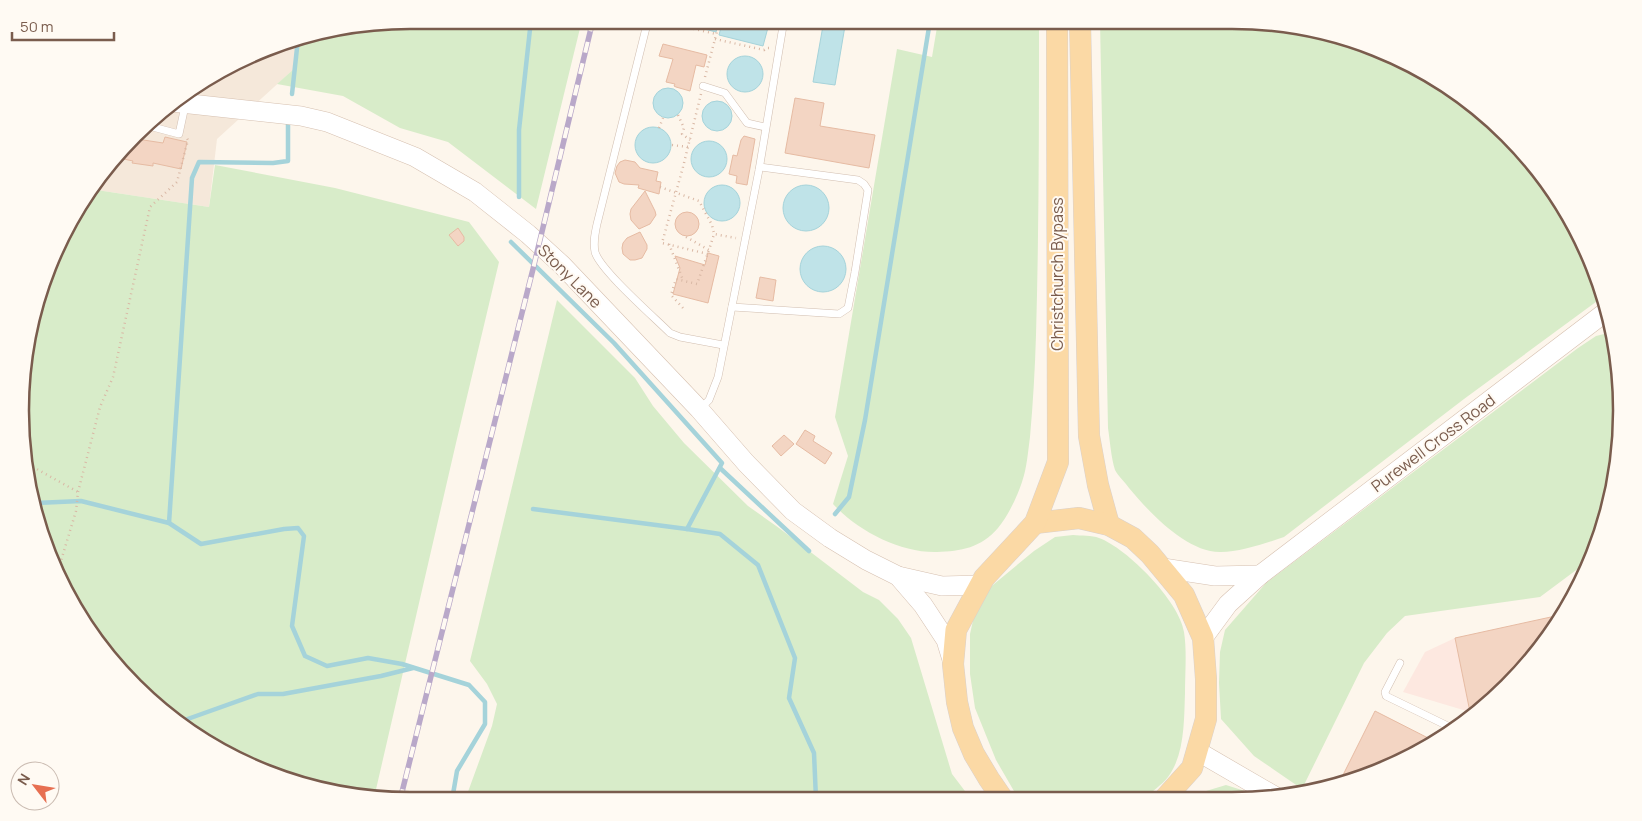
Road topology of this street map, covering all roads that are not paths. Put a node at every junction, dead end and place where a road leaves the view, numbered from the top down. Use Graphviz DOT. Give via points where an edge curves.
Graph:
graph roads {
  1 [pos="646,29"];
  2 [pos="782,29"];
  3 [pos="1057,29"];
  4 [pos="1080,29"];
  5 [pos="703,86"];
  6 [pos="185,103"];
  7 [pos="179,107"];
  8 [pos="155,127"];
  9 [pos="766,127"];
  10 [pos="760,168"];
  11 [pos="732,307"];
  12 [pos="1601,316"];
  13 [pos="723,346"];
  14 [pos="699,409"];
  15 [pos="1035,523"];
  16 [pos="1109,525"];
  17 [pos="1163,568"];
  18 [pos="1260,575"];
  19 [pos="898,576"];
  20 [pos="979,585"];
  21 [pos="1203,638"];
  22 [pos="1400,663"];
  23 [pos="953,664"];
  24 [pos="1447,726"];
  25 [pos="1196,751"];
  26 [pos="1265,790"];
  27 [pos="998,792"];
  28 [pos="1170,792"];
  1 -- 13 [label="lane" via="597,224 594,238 596,253 604,267 670,333"];
  2 -- 9 [label="lane"];
  3 -- 15 [label="main road, Christchurch Bypass" via="1058,462"];
  4 -- 16 [label="main road, Christchurch Bypass" via="1089,436"];
  5 -- 9 [label="lane" via="725,92 747,122"];
  6 -- 14 [label="main road, Stony Lane" via="327,122 415,157 475,192 562,265"];
  7 -- 8 [label="lane" via="179,134"];
  9 -- 10 [label="lane"];
  10 -- 11 [label="lane"];
  10 -- 11 [label="lane" via="858,180 864,184 868,190 856,272 848,308 839,314"];
  11 -- 13 [label="lane"];
  12 -- 18 [label="main road, Purewell Cross Road"];
  13 -- 14 [label="lane" via="710,400"];
  14 -- 19 [label="main road, Stony Lane" via="793,511 830,538"];
  15 -- 16 [label="main road" via="1078,518"];
  15 -- 20 [label="main road"];
  16 -- 17 [label="main road" via="1133,538"];
  17 -- 18 [label="main road" via="1215,576"];
  17 -- 21 [label="main road" via="1184,595"];
  18 -- 21 [label="main road, Purewell Cross Road" via="1228,604"];
  19 -- 20 [label="main road, Stony Lane" via="942,586"];
  19 -- 23 [label="main road, Stony Lane" via="923,605 946,640"];
  20 -- 23 [label="main road" via="956,630"];
  21 -- 25 [label="main road" via="1206,719"];
  22 -- 24 [label="lane" via="1386,696"];
  23 -- 27 [label="main road" via="963,728 974,754"];
  25 -- 26 [label="main road"];
  25 -- 28 [label="main road" via="1192,768"];
}
